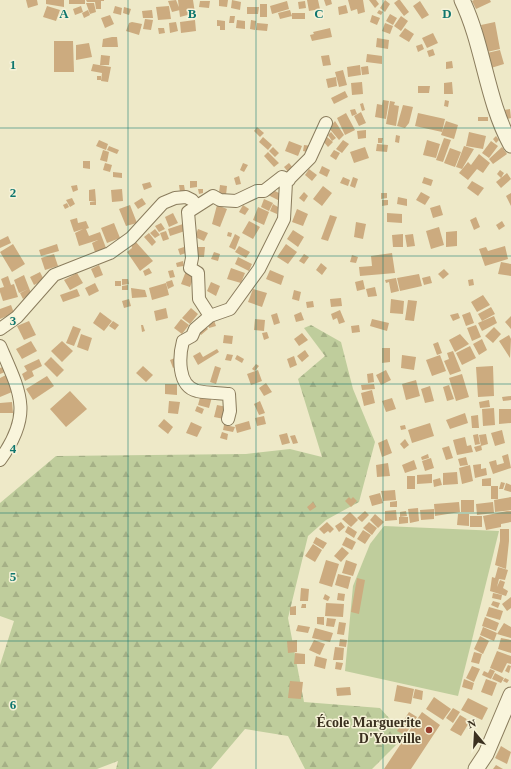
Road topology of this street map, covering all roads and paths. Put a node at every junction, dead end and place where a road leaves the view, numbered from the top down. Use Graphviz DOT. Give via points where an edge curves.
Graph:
graph roads {
  1 [pos="462,0"];
  2 [pos="326,123"];
  3 [pos="511,144"];
  4 [pos="289,180"];
  5 [pos="196,205"];
  6 [pos="210,316"];
  7 [pos="0,329"];
  8 [pos="0,346"];
  9 [pos="228,419"];
  10 [pos="0,460"];
  11 [pos="511,695"];
  12 [pos="476,769"];
  1 -- 3 [label="street" via="472,21 484,72"];
  2 -- 4 [label="street" via="310,158"];
  4 -- 5 [label="street" via="282,177 264,191 257,191 236,201 220,200 213,196"];
  4 -- 6 [label="street" via="286,182 284,219 259,269 230,309"];
  5 -- 6 [label="street" via="188,212 192,258 190,268 198,273 199,299"];
  5 -- 7 [label="street" via="186,197 163,203 130,238 110,254 54,275 17,317"];
  6 -- 9 [label="street" via="195,329 192,336 183,341 179,364 187,385 196,390 229,394"];
  8 -- 10 [label="street" via="18,386 21,404 19,424 13,442"];
  11 -- 12 [label="street" via="486,754"];
}
